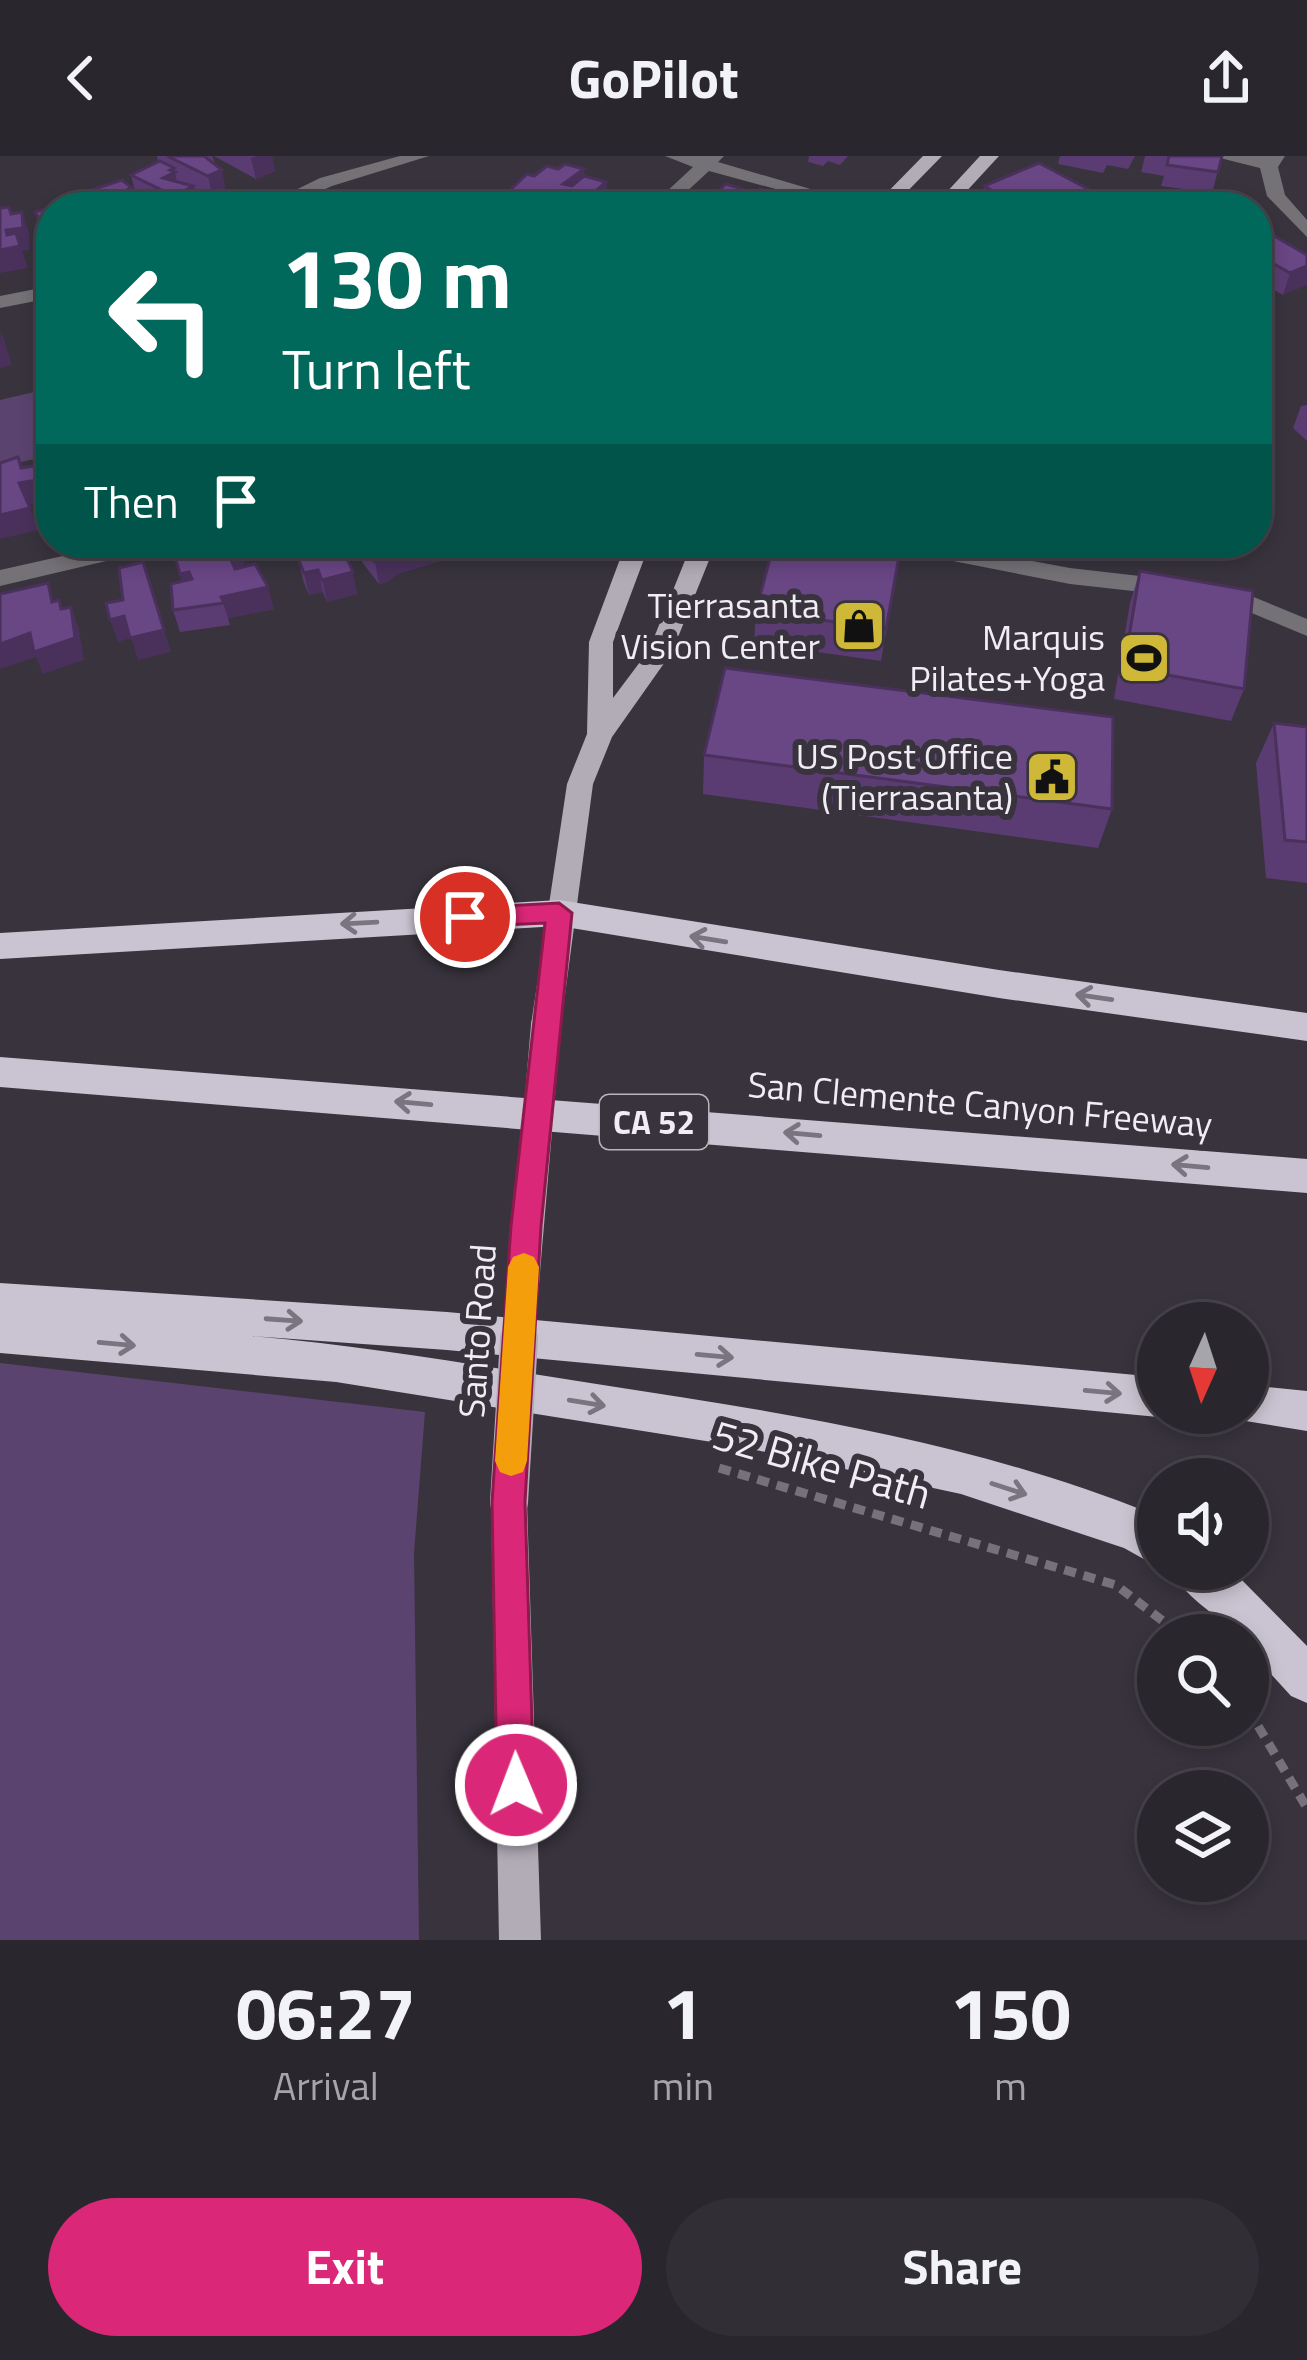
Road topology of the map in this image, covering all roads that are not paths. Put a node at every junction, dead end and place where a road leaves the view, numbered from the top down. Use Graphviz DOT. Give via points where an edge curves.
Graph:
graph roads {
  1 [pos="420,156"];
  2 [pos="674,156"];
  3 [pos="934,156"];
  4 [pos="990,156"];
  5 [pos="1221,156"];
  6 [pos="710,160"];
  7 [pos="1274,160"];
  8 [pos="303,192"];
  9 [pos="675,192"];
  10 [pos="814,192"];
  11 [pos="897,192"];
  12 [pos="956,192"];
  13 [pos="1307,231"];
  14 [pos="36,295"];
  15 [pos="0,302"];
  16 [pos="87,558"];
  17 [pos="632,558"];
  18 [pos="698,558"];
  19 [pos="1005,558"];
  20 [pos="0,578"];
  21 [pos="1307,628"];
  22 [pos="600,734"];
  23 [pos="559,913"];
  24 [pos="0,946"];
  25 [pos="1307,1027"];
  26 [pos="0,1072"];
  27 [pos="1307,1176"];
  28 [pos="0,1301"];
  29 [pos="0,1334"];
  30 [pos="1137,1395"];
  31 [pos="1269,1408"];
  32 [pos="1307,1411"];
  33 [pos="1137,1531"];
  34 [pos="1223,1590"];
  35 [pos="1307,1680"];
  36 [pos="520,1940"];
  1 -- 8 [label="street"];
  2 -- 6 [label="street"];
  3 -- 11 [label="main road"];
  4 -- 12 [label="main road"];
  5 -- 7 [label="street"];
  6 -- 9 [label="street"];
  6 -- 10 [label="street"];
  7 -- 13 [label="street" via="1276,196"];
  14 -- 15 [label="street"];
  16 -- 20 [label="street"];
  17 -- 22 [label="main road, Santo Road" via="601,642"];
  18 -- 22 [label="main road, Santo Road" via="660,652"];
  19 -- 21 [label="street" via="1070,576 1227,594"];
  22 -- 23 [label="main road, Santo Road" via="580,784"];
  23 -- 24 [label="highway, one-way"];
  25 -- 23 [label="highway, one-way"];
  23 -- 36 [label="main road, Santo Road, bridge" via="526,1226 509,1502"];
  27 -- 26 [label="highway, San Clemente Canyon Freeway / CA 52, one-way"];
  28 -- 30 [label="highway, one-way" via="447,1330"];
  29 -- 33 [label="highway, one-way" via="336,1363 737,1426 961,1473"];
  31 -- 32 [label="highway"];
  34 -- 35 [label="highway"];
}
